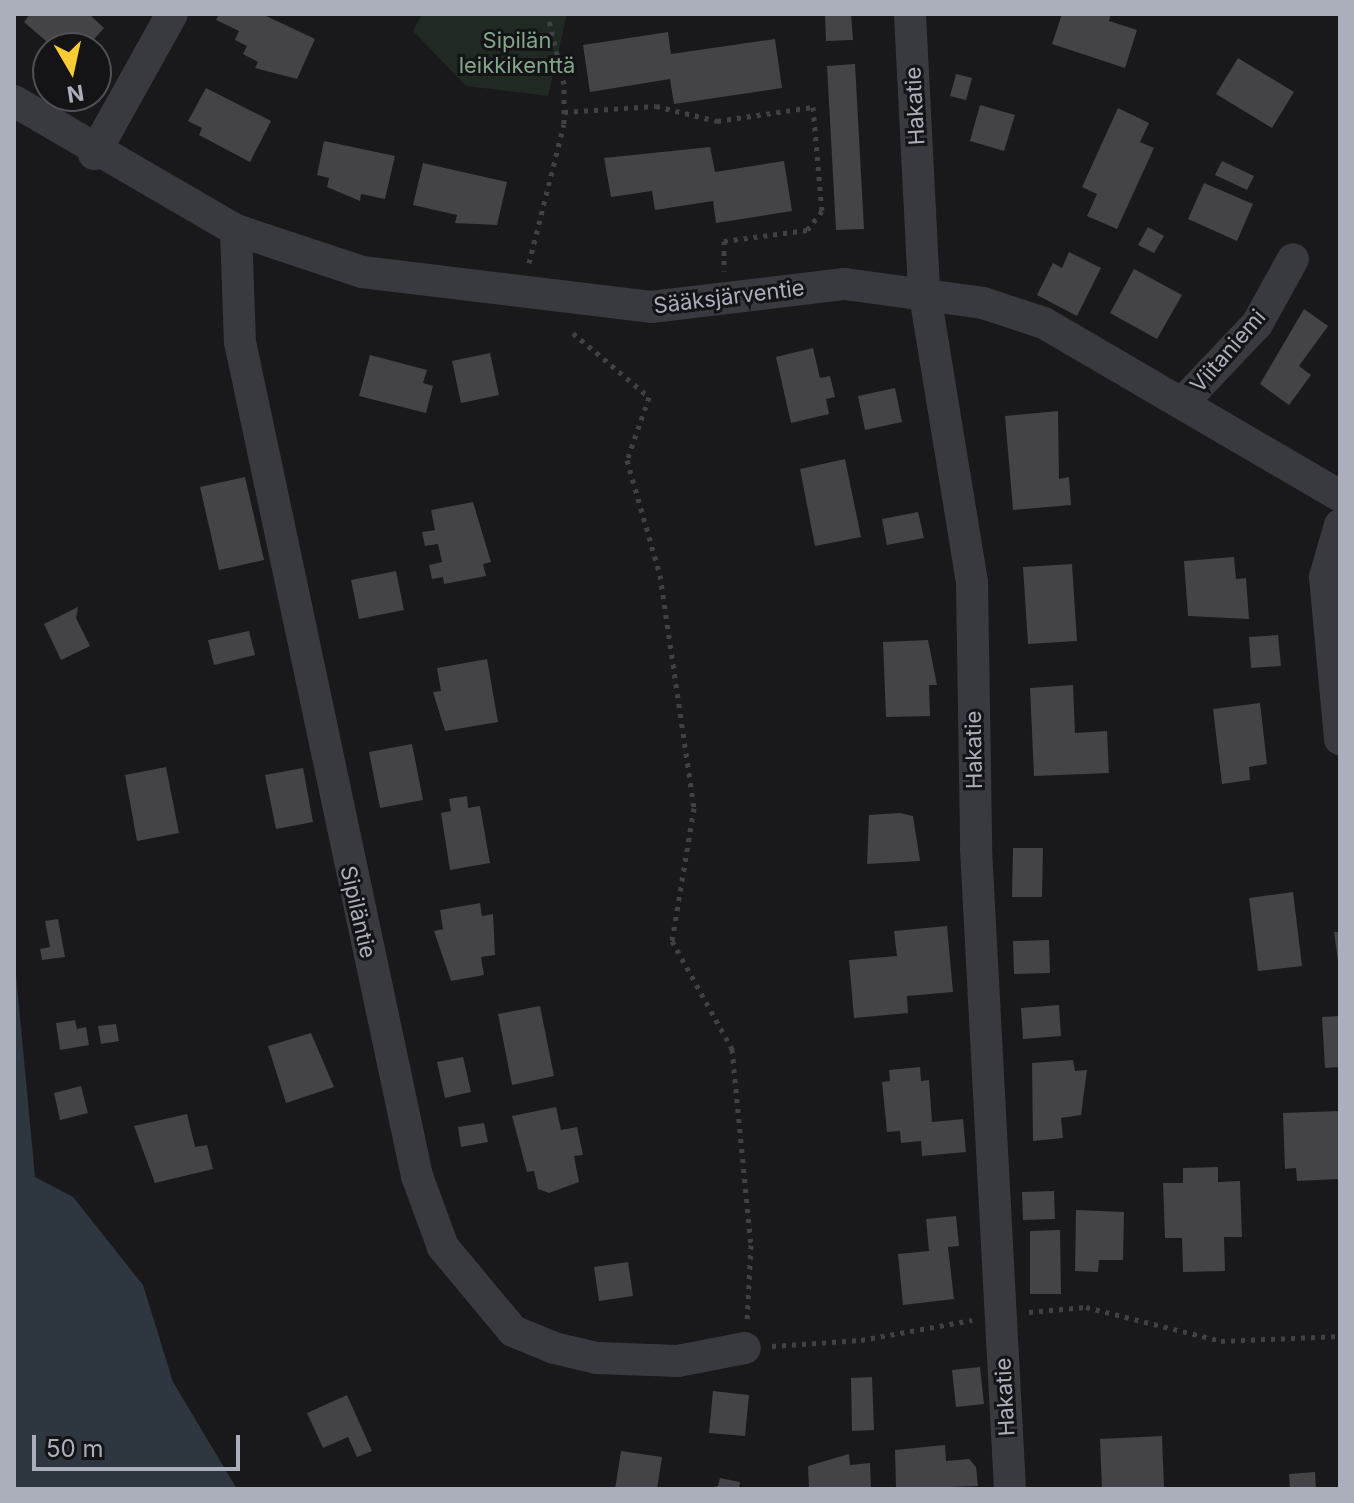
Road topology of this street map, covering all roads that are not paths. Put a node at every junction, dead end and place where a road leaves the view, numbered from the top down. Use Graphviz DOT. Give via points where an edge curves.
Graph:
graph roads {
  1 [pos="172,14"];
  2 [pos="910,14"];
  3 [pos="14,101"];
  4 [pos="94,154"];
  5 [pos="236,230"];
  6 [pos="1293,259"];
  7 [pos="924,289"];
  8 [pos="1184,401"];
  9 [pos="1340,496"];
  10 [pos="1340,525"];
  11 [pos="1340,739"];
  12 [pos="745,1348"];
  13 [pos="1010,1489"];
  1 -- 4 [label="street"];
  2 -- 7 [label="street, Hakatie"];
  3 -- 4 [label="street, Sääksjärventie"];
  4 -- 5 [label="street, Sääksjärventie"];
  5 -- 7 [label="street, Sääksjärventie" via="362,272 621,306 845,284"];
  5 -- 12 [label="street, Sipiläntie" via="240,342 406,1130 443,1247 513,1331 554,1348 597,1358 678,1361"];
  6 -- 8 [label="street, Viitaniemi" via="1257,324"];
  7 -- 8 [label="street, Sääksjärventie" via="1044,323"];
  7 -- 13 [label="street, Hakatie" via="972,582 976,849"];
  8 -- 9 [label="street, Sääksjärventie"];
  10 -- 11 [label="street" via="1325,577"];
}
